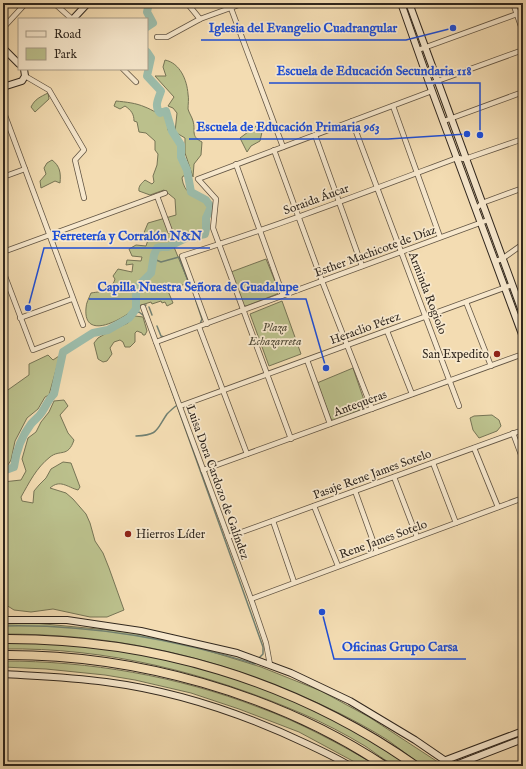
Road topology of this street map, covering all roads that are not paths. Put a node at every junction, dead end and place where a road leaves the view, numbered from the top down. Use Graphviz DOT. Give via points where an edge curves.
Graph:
graph roads {
  1 [pos="26,3"];
  2 [pos="54,3"];
  3 [pos="88,3"];
  4 [pos="187,3"];
  5 [pos="244,3"];
  6 [pos="405,3"];
  7 [pos="513,3"];
  8 [pos="230,6"];
  9 [pos="517,14"];
  10 [pos="71,18"];
  11 [pos="73,18"];
  12 [pos="200,19"];
  13 [pos="3,28"];
  14 [pos="523,32"];
  15 [pos="157,38"];
  16 [pos="3,48"];
  17 [pos="424,48"];
  18 [pos="418,50"];
  19 [pos="523,50"];
  20 [pos="18,63"];
  21 [pos="124,70"];
  22 [pos="25,71"];
  23 [pos="136,82"];
  24 [pos="437,82"];
  25 [pos="430,84"];
  26 [pos="3,87"];
  27 [pos="432,91"];
  28 [pos="523,92"];
  29 [pos="392,106"];
  30 [pos="3,110"];
  31 [pos="451,118"];
  32 [pos="352,121"];
  33 [pos="444,121"];
  34 [pos="315,135"];
  35 [pos="523,139"];
  36 [pos="283,147"];
  37 [pos="274,150"];
  38 [pos="457,158"];
  39 [pos="465,159"];
  40 [pos="236,164"];
  41 [pos="25,169"];
  42 [pos="416,173"];
  43 [pos="3,178"];
  44 [pos="377,187"];
  45 [pos="523,188"];
  46 [pos="165,193"];
  47 [pos="156,196"];
  48 [pos="84,198"];
  49 [pos="338,202"];
  50 [pos="482,204"];
  51 [pos="476,209"];
  52 [pos="299,216"];
  53 [pos="488,220"];
  54 [pos="481,222"];
  55 [pos="260,230"];
  56 [pos="170,231"];
  57 [pos="49,235"];
  58 [pos="440,237"];
  59 [pos="219,244"];
  60 [pos="523,244"];
  61 [pos="401,251"];
  62 [pos="3,252"];
  63 [pos="502,259"];
  64 [pos="496,261"];
  65 [pos="362,266"];
  66 [pos="3,271"];
  67 [pos="322,281"];
  68 [pos="512,285"];
  69 [pos="504,288"];
  70 [pos="283,295"];
  71 [pos="72,299"];
  72 [pos="466,302"];
  73 [pos="143,307"];
  74 [pos="243,310"];
  75 [pos="523,314"];
  76 [pos="426,316"];
  77 [pos="20,318"];
  78 [pos="521,323"];
  79 [pos="208,324"];
  80 [pos="83,325"];
  81 [pos="198,327"];
  82 [pos="387,331"];
  83 [pos="523,337"];
  84 [pos="62,339"];
  85 [pos="156,342"];
  86 [pos="347,345"];
  87 [pos="523,354"];
  88 [pos="307,360"];
  89 [pos="491,366"];
  90 [pos="266,374"];
  91 [pos="449,380"];
  92 [pos="222,390"];
  93 [pos="412,394"];
  94 [pos="180,406"];
  95 [pos="459,406"];
  96 [pos="372,409"];
  97 [pos="330,424"];
  98 [pos="523,430"];
  99 [pos="513,433"];
  100 [pos="290,439"];
  101 [pos="474,448"];
  102 [pos="247,454"];
  103 [pos="523,460"];
  104 [pos="433,463"];
  105 [pos="203,470"];
  106 [pos="394,477"];
  107 [pos="355,491"];
  108 [pos="523,498"];
  109 [pos="314,506"];
  110 [pos="498,507"];
  111 [pos="272,521"];
  112 [pos="456,523"];
  113 [pos="228,537"];
  114 [pos="417,537"];
  115 [pos="377,552"];
  116 [pos="338,566"];
  117 [pos="294,582"];
  118 [pos="250,598"];
  119 [pos="3,620"];
  120 [pos="3,639"];
  121 [pos="3,655"];
  122 [pos="270,665"];
  123 [pos="3,674"];
  124 [pos="523,731"];
  125 [pos="523,739"];
  126 [pos="446,760"];
  127 [pos="350,766"];
  128 [pos="385,766"];
  129 [pos="416,766"];
  130 [pos="453,766"];
  1 -- 13 [label="street"];
  2 -- 10 [label="street"];
  3 -- 11 [label="street"];
  4 -- 12 [label="street"];
  5 -- 8 [label="street"];
  6 -- 17 [label="street"];
  6 -- 18 [label="street"];
  7 -- 9 [label="street"];
  8 -- 12 [label="street"];
  8 -- 36 [label="street"];
  9 -- 14 [label="street"];
  9 -- 17 [label="street"];
  12 -- 15 [label="street" via="167,37"];
  16 -- 20 [label="street"];
  17 -- 18 [label="street"];
  17 -- 24 [label="street"];
  18 -- 25 [label="street"];
  19 -- 24 [label="street"];
  21 -- 23 [label="street"];
  22 -- 26 [label="street" via="22,81"];
  22 -- 48 [label="street" via="49,90 84,150 75,160"];
  24 -- 25 [label="street"];
  24 -- 31 [label="street"];
  25 -- 27 [label="street"];
  27 -- 29 [label="street"];
  27 -- 33 [label="street"];
  28 -- 31 [label="street"];
  29 -- 32 [label="street"];
  29 -- 42 [label="street"];
  30 -- 41 [label="street"];
  31 -- 33 [label="street"];
  31 -- 39 [label="street"];
  32 -- 34 [label="street"];
  32 -- 44 [label="street, Arminda Rogiolo"];
  33 -- 38 [label="street"];
  34 -- 36 [label="street"];
  34 -- 49 [label="street"];
  35 -- 39 [label="street"];
  36 -- 37 [label="street"];
  37 -- 40 [label="street"];
  37 -- 52 [label="street"];
  38 -- 39 [label="street"];
  38 -- 42 [label="street, Soraida Áucar"];
  38 -- 51 [label="street"];
  39 -- 50 [label="street"];
  40 -- 55 [label="street"];
  40 -- 59 [label="street" via="198,179 216,199 213,228"];
  41 -- 43 [label="street"];
  41 -- 57 [label="street"];
  42 -- 44 [label="street, Soraida Áucar"];
  42 -- 58 [label="street"];
  44 -- 49 [label="street, Soraida Áucar"];
  44 -- 61 [label="street, Arminda Rogiolo"];
  45 -- 50 [label="street"];
  46 -- 47 [label="street"];
  47 -- 56 [label="street"];
  47 -- 57 [label="street"];
  49 -- 52 [label="street, Soraida Áucar"];
  49 -- 65 [label="street"];
  50 -- 51 [label="street"];
  50 -- 53 [label="street"];
  51 -- 54 [label="street"];
  52 -- 55 [label="street, Soraida Áucar"];
  52 -- 67 [label="street"];
  53 -- 54 [label="street, Esther Machicote de Díaz"];
  53 -- 63 [label="street"];
  54 -- 58 [label="street, Esther Machicote de Díaz"];
  54 -- 64 [label="street"];
  55 -- 59 [label="street, Soraida Áucar"];
  55 -- 70 [label="street"];
  57 -- 62 [label="street"];
  57 -- 71 [label="street"];
  58 -- 61 [label="street, Esther Machicote de Díaz"];
  59 -- 74 [label="street"];
  59 -- 79 [label="street, Soraida Áucar" via="182,256"];
  60 -- 63 [label="street"];
  61 -- 65 [label="street, Esther Machicote de Díaz"];
  61 -- 76 [label="street, Arminda Rogiolo"];
  63 -- 64 [label="street"];
  63 -- 68 [label="street"];
  64 -- 69 [label="street"];
  65 -- 67 [label="street, Esther Machicote de Díaz"];
  66 -- 77 [label="street"];
  67 -- 70 [label="street, Esther Machicote de Díaz"];
  67 -- 86 [label="street"];
  68 -- 69 [label="street, Heraclio Pérez"];
  68 -- 75 [label="street"];
  69 -- 72 [label="street, Heraclio Pérez"];
  69 -- 78 [label="street"];
  70 -- 74 [label="street, Esther Machicote de Díaz"];
  71 -- 77 [label="street"];
  71 -- 80 [label="street"];
  72 -- 76 [label="street, Heraclio Pérez"];
  72 -- 89 [label="street"];
  73 -- 85 [label="street, Luisa Dora Cardozo de Galíndez"];
  74 -- 79 [label="street, Esther Machicote de Díaz"];
  74 -- 90 [label="street"];
  76 -- 82 [label="street, Heraclio Pérez"];
  76 -- 91 [label="street, Arminda Rogiolo"];
  77 -- 84 [label="street" via="33,350"];
  78 -- 83 [label="street"];
  79 -- 81 [label="street, Esther Machicote de Díaz"];
  81 -- 85 [label="street, Esther Machicote de Díaz"];
  81 -- 92 [label="street"];
  82 -- 86 [label="street, Heraclio Pérez"];
  82 -- 93 [label="street"];
  85 -- 94 [label="street, Luisa Dora Cardozo de Galíndez"];
  86 -- 88 [label="street, Heraclio Pérez"];
  86 -- 96 [label="street"];
  87 -- 89 [label="street, Antequeras"];
  88 -- 90 [label="street, Heraclio Pérez"];
  88 -- 97 [label="street"];
  89 -- 91 [label="street, Antequeras"];
  90 -- 92 [label="street, Heraclio Pérez"];
  90 -- 100 [label="street"];
  91 -- 93 [label="street, Antequeras"];
  91 -- 95 [label="street, Arminda Rogiolo"];
  92 -- 94 [label="street, Heraclio Pérez"];
  92 -- 102 [label="street"];
  93 -- 96 [label="street, Antequeras"];
  94 -- 105 [label="street, Luisa Dora Cardozo de Galíndez"];
  96 -- 97 [label="street, Antequeras"];
  97 -- 100 [label="street, Antequeras"];
  98 -- 99 [label="street, Pasaje Rene James Sotelo"];
  99 -- 101 [label="street, Pasaje Rene James Sotelo"];
  99 -- 103 [label="street"];
  100 -- 102 [label="street, Antequeras"];
  101 -- 104 [label="street, Pasaje Rene James Sotelo"];
  101 -- 110 [label="street"];
  102 -- 105 [label="street, Antequeras"];
  104 -- 106 [label="street, Pasaje Rene James Sotelo"];
  104 -- 112 [label="street"];
  105 -- 113 [label="street, Luisa Dora Cardozo de Galíndez"];
  106 -- 107 [label="street, Pasaje Rene James Sotelo"];
  106 -- 114 [label="street"];
  107 -- 109 [label="street, Pasaje Rene James Sotelo"];
  107 -- 115 [label="street"];
  108 -- 110 [label="street, Rene James Sotelo"];
  109 -- 111 [label="street, Pasaje Rene James Sotelo"];
  109 -- 116 [label="street"];
  110 -- 112 [label="street, Rene James Sotelo"];
  111 -- 113 [label="street, Pasaje Rene James Sotelo"];
  111 -- 117 [label="street"];
  112 -- 114 [label="street, Rene James Sotelo"];
  113 -- 118 [label="street, Luisa Dora Cardozo de Galíndez"];
  114 -- 115 [label="street, Rene James Sotelo"];
  115 -- 116 [label="street, Rene James Sotelo"];
  116 -- 117 [label="street, Rene James Sotelo"];
  117 -- 118 [label="street, Rene James Sotelo"];
  118 -- 122 [label="street, Luisa Dora Cardozo de Galíndez" via="266,643"];
  119 -- 122 [label="street" via="67,620 141,631 215,647"];
  120 -- 129 [label="highway" via="93,643 158,653 201,664 264,685 319,709 377,740"];
  121 -- 128 [label="highway" via="100,661 188,679 249,698 289,714"];
  122 -- 126 [label="street" via="350,701"];
  123 -- 127 [label="street" via="106,682 197,701 285,733"];
  124 -- 126 [label="street"];
  125 -- 130 [label="street"];
  126 -- 130 [label="street"];
}
